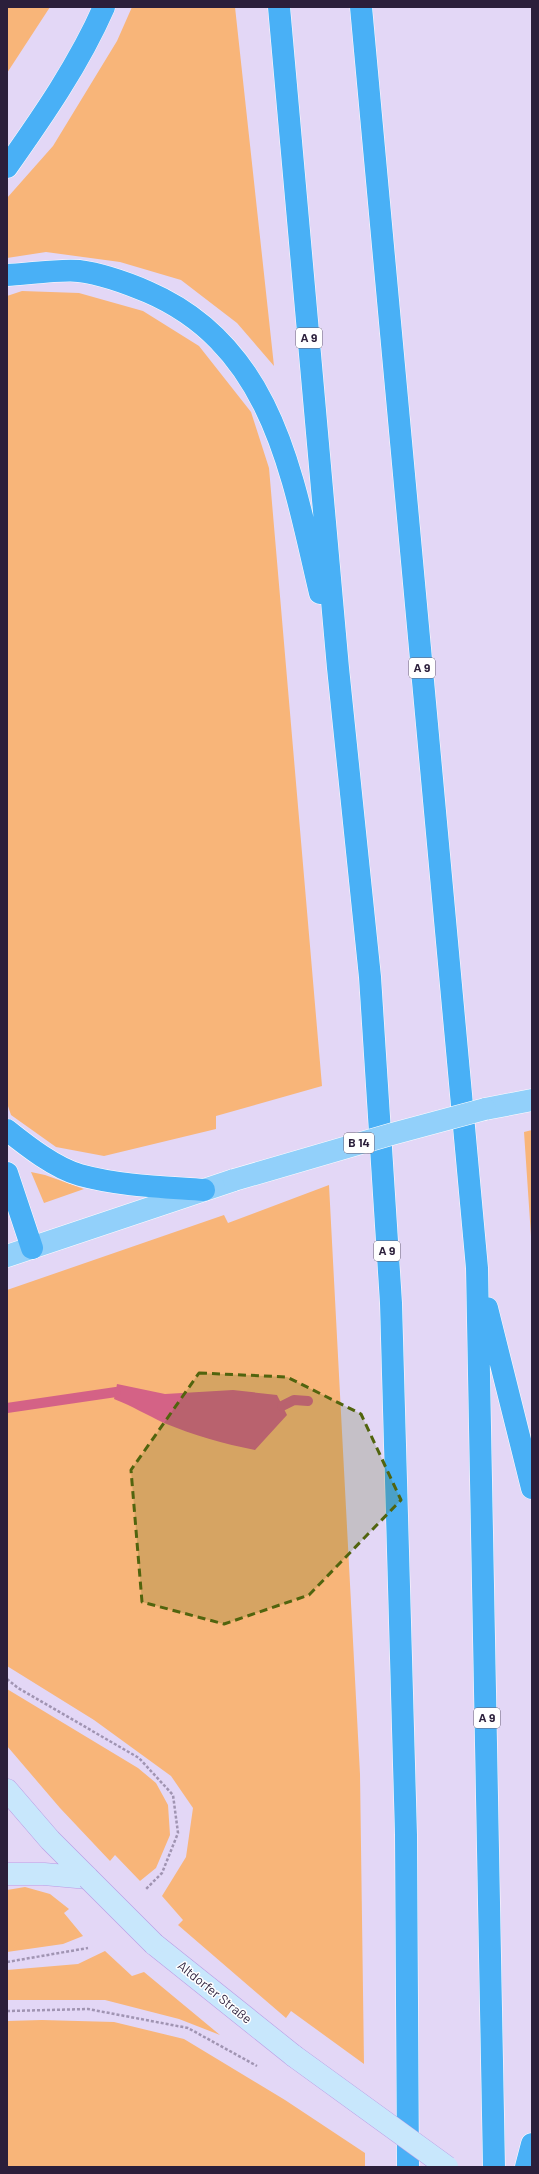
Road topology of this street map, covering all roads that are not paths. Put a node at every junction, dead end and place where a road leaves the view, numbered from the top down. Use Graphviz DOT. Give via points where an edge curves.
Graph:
graph roads {
  1 [pos="104,7"];
  2 [pos="279,7"];
  3 [pos="361,7"];
  4 [pos="7,166"];
  5 [pos="7,275"];
  6 [pos="338,668"];
  7 [pos="532,1100"];
  8 [pos="7,1130"];
  9 [pos="7,1173"];
  10 [pos="204,1190"];
  11 [pos="32,1248"];
  12 [pos="7,1256"];
  13 [pos="477,1268"];
  14 [pos="532,1488"];
  15 [pos="8,1797"];
  16 [pos="7,1874"];
  17 [pos="88,1878"];
  18 [pos="532,2144"];
  19 [pos="408,2167"];
  20 [pos="447,2167"];
  21 [pos="494,2167"];
  22 [pos="526,2167"];
  1 -- 4 [label="highway" via="93,33 49,107"];
  2 -- 6 [label="highway, A 9"];
  3 -- 13 [label="highway, A 9"];
  5 -- 6 [label="highway" via="79,271 130,284 168,301 211,331 237,358 265,403 284,450"];
  6 -- 19 [label="highway, A 9" via="370,977 391,1303 406,1835"];
  7 -- 10 [label="main road, B 14, bridge" via="392,1134"];
  8 -- 10 [label="highway" via="35,1153 78,1175 134,1185"];
  9 -- 11 [label="highway"];
  10 -- 11 [label="main road, B 14"];
  11 -- 12 [label="main road, B 14"];
  13 -- 14 [label="highway"];
  13 -- 21 [label="highway, A 9"];
  15 -- 17 [label="main road, Altdorfer Straße"];
  16 -- 17 [label="main road"];
  17 -- 20 [label="main road, Altdorfer Straße, bridge" via="154,1944 294,2056"];
  18 -- 22 [label="highway"];
}
